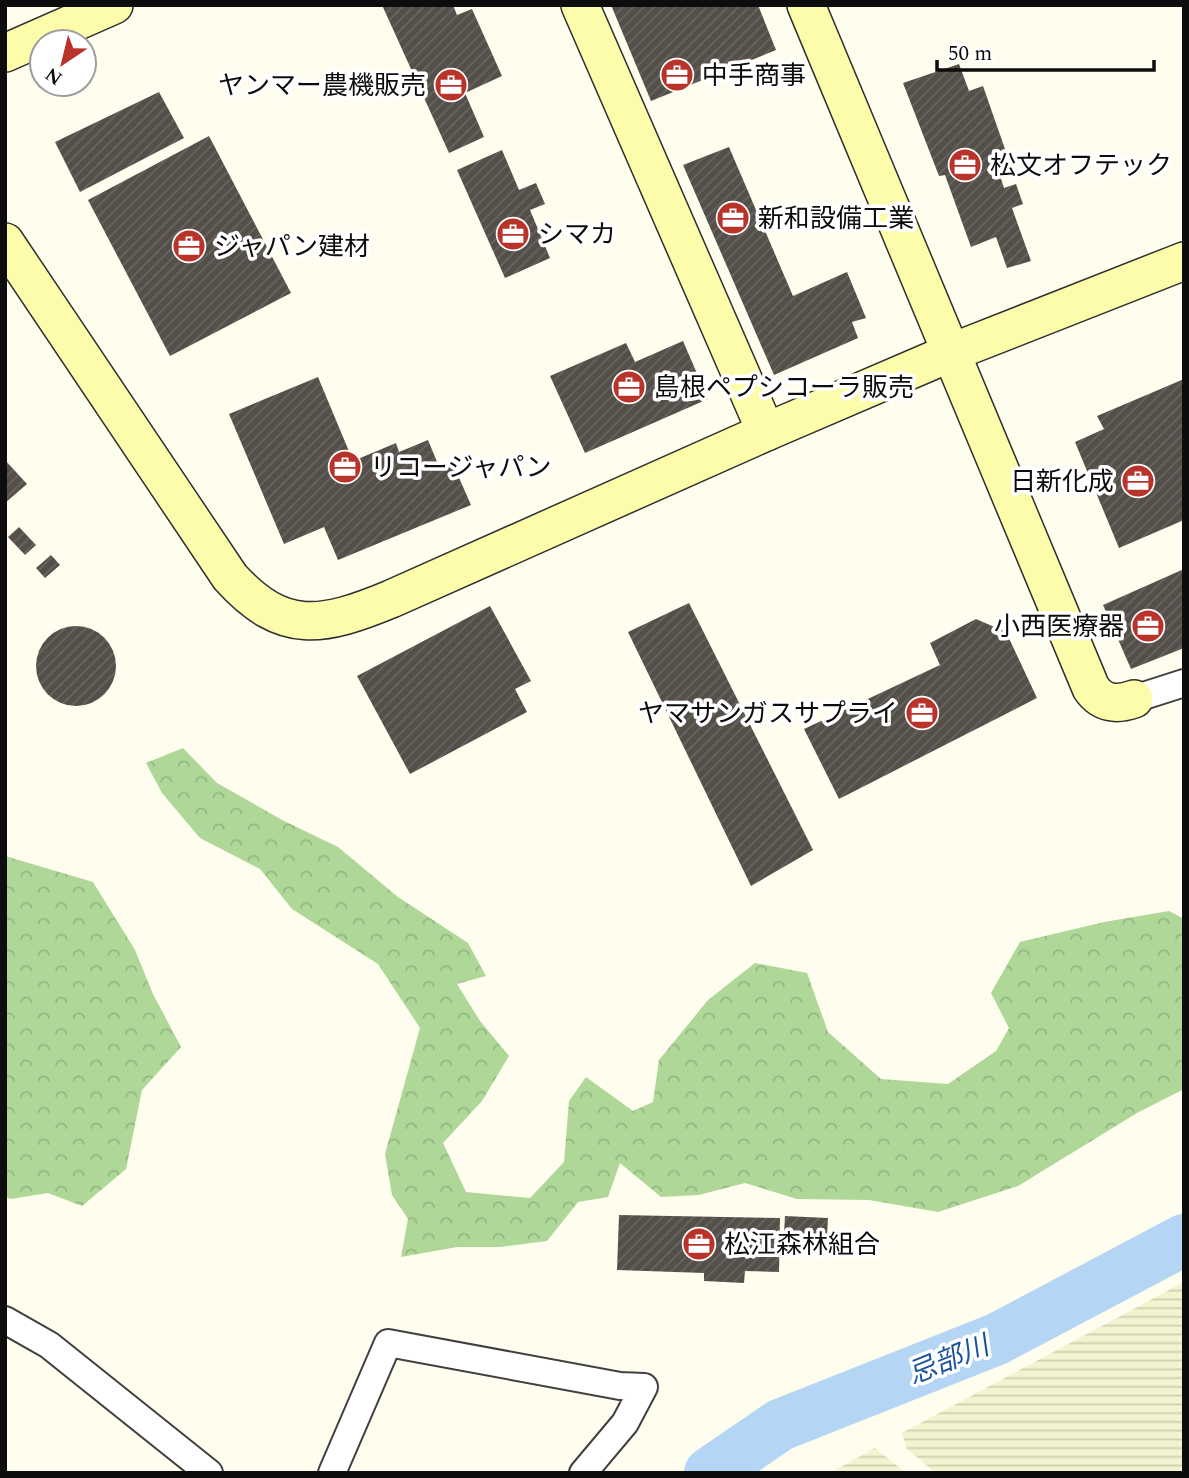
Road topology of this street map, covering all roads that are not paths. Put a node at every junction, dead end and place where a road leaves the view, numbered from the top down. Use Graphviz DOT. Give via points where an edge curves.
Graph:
graph roads {
  1 [pos="114,5"];
  2 [pos="580,5"];
  3 [pos="806,5"];
  4 [pos="5,53"];
  5 [pos="5,242"];
  6 [pos="1184,261"];
  7 [pos="950,353"];
  8 [pos="766,432"];
  9 [pos="1184,683"];
  10 [pos="1134,699"];
  11 [pos="5,1321"];
  12 [pos="209,1473"];
  13 [pos="332,1473"];
  14 [pos="583,1473"];
  1 -- 4 [label="street"];
  2 -- 8 [label="street"];
  3 -- 7 [label="street"];
  5 -- 8 [label="street" via="230,577 261,606 294,621 338,618 367,609"];
  6 -- 7 [label="street"];
  7 -- 8 [label="street"];
  7 -- 10 [label="street" via="1091,688 1111,703"];
  9 -- 10 [label="street"];
  11 -- 12 [label="street" via="49,1345"];
  13 -- 14 [label="street" via="388,1343 644,1387 625,1423"];
}
